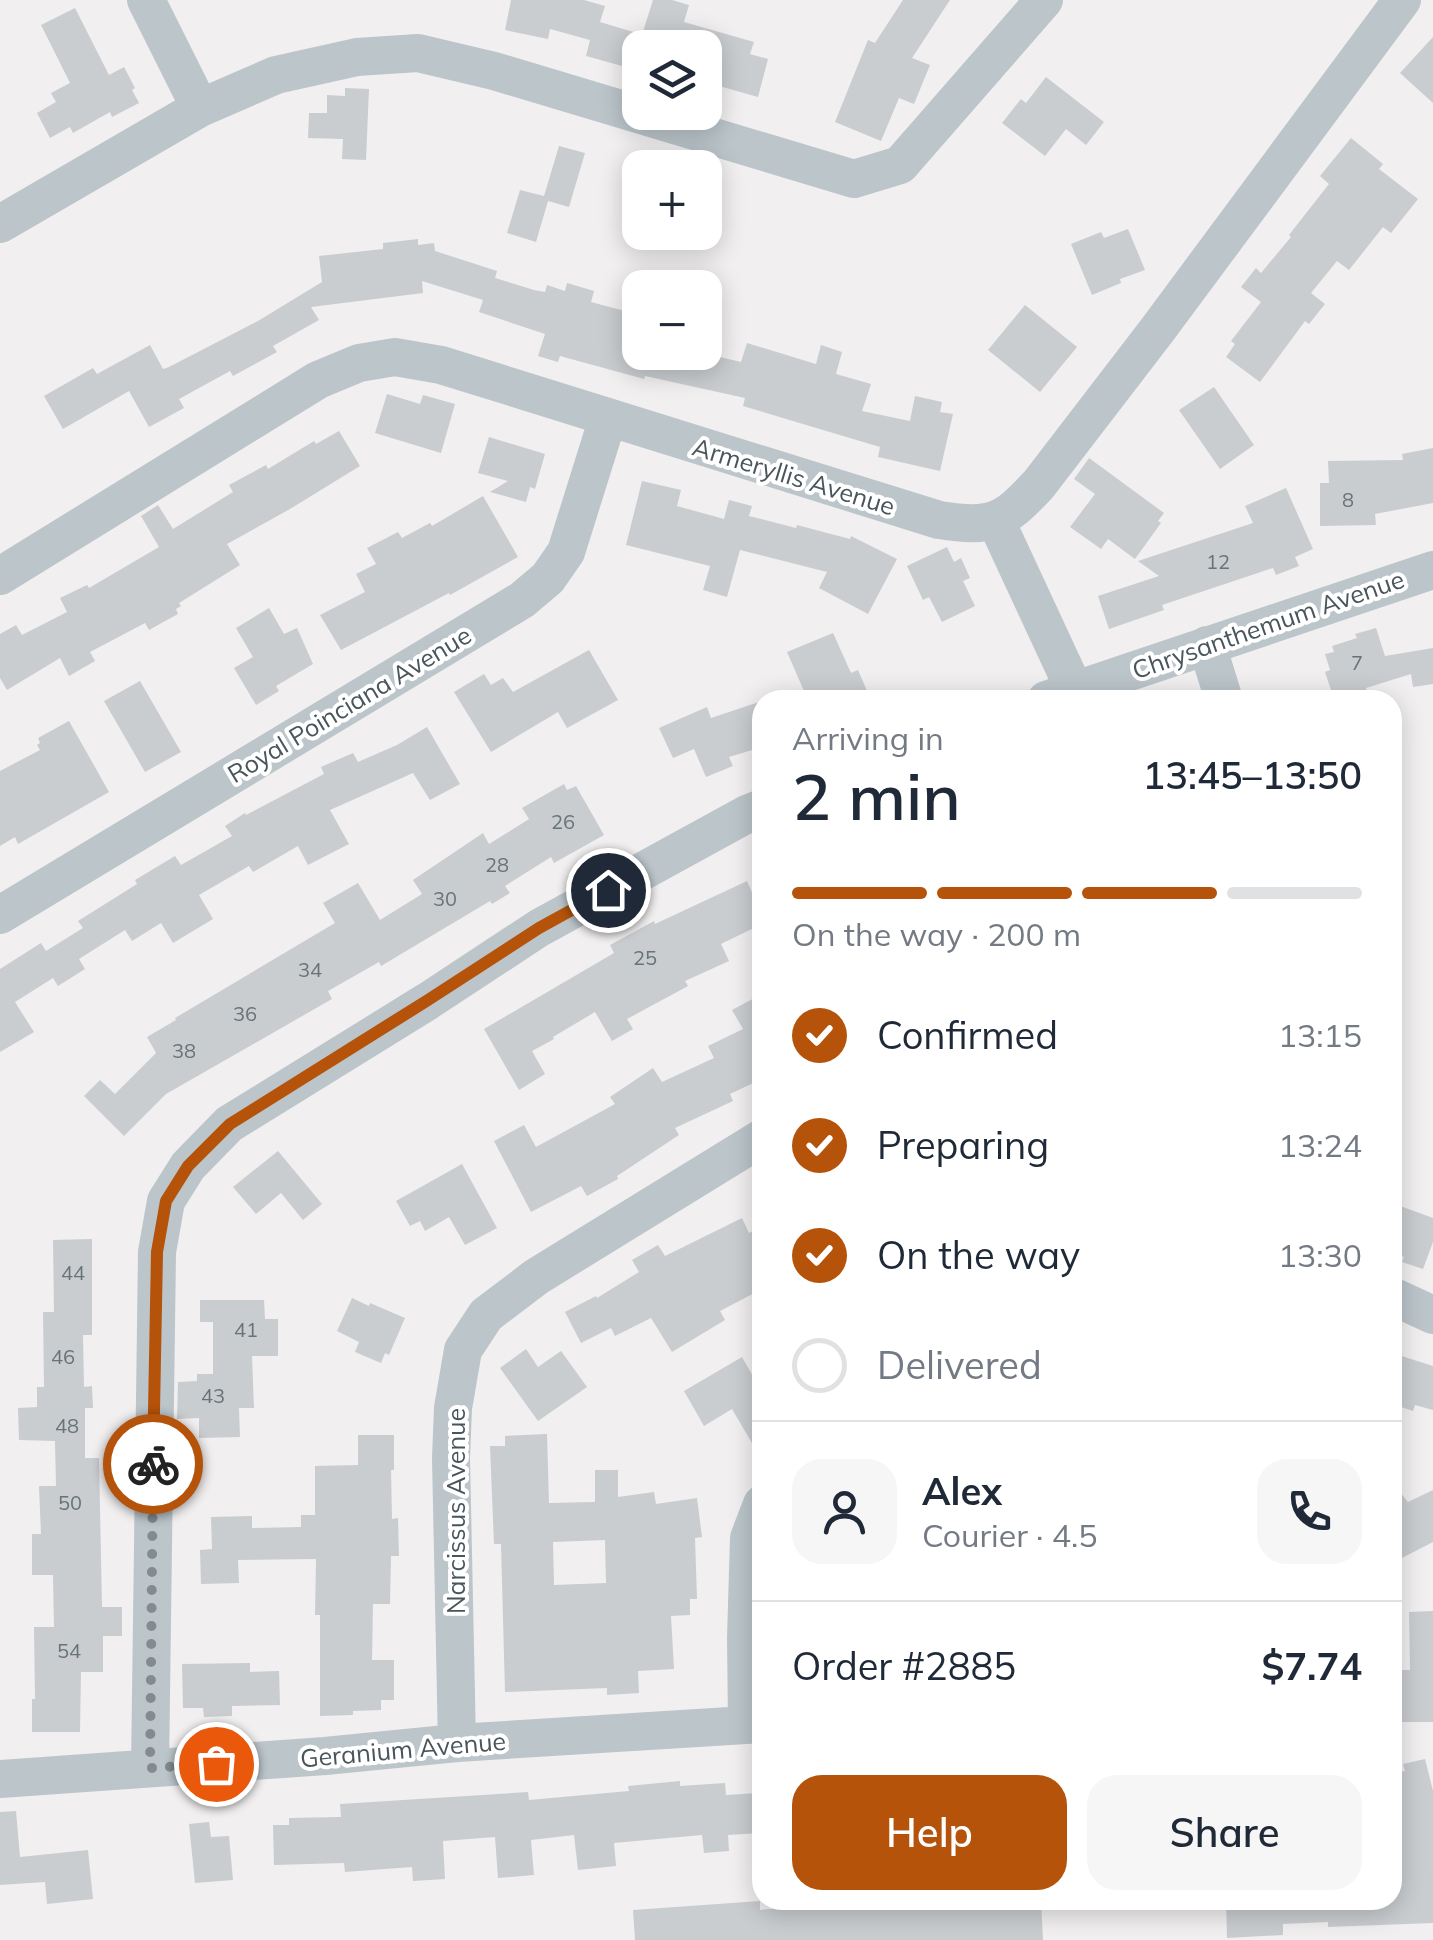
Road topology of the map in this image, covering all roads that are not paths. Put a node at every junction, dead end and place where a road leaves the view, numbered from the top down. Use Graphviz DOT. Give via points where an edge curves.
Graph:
graph roads {
  1 [pos="146,0"];
  2 [pos="1044,0"];
  3 [pos="1402,0"];
  4 [pos="200,108"];
  5 [pos="0,224"];
  6 [pos="608,418"];
  7 [pos="996,521"];
  8 [pos="1433,570"];
  9 [pos="0,576"];
  10 [pos="1207,645"];
  11 [pos="1058,690"];
  12 [pos="1075,690"];
  13 [pos="1221,690"];
  14 [pos="752,812"];
  15 [pos="0,914"];
  16 [pos="752,1144"];
  17 [pos="1402,1301"];
  18 [pos="1433,1315"];
  19 [pos="752,1530"];
  20 [pos="752,1696"];
  21 [pos="752,1725"];
  22 [pos="457,1743"];
  23 [pos="150,1768"];
  24 [pos="0,1779"];
  1 -- 4 [label="street"];
  2 -- 4 [label="street" via="900,165 854,179 418,54 276,75"];
  3 -- 7 [label="street" via="1039,484"];
  4 -- 5 [label="street"];
  6 -- 7 [label="street, Armeryllis Avenue" via="939,520"];
  6 -- 9 [label="street, Armeryllis Avenue" via="440,365 395,357 359,363 318,380"];
  6 -- 15 [label="street, Royal Poinciana Avenue" via="566,552 522,600"];
  7 -- 11 [label="street"];
  8 -- 10 [label="street, Chrysanthemum Avenue"];
  10 -- 12 [label="street, Chrysanthemum Avenue"];
  10 -- 13 [label="street"];
  14 -- 23 [label="street" via="539,928 230,1124 188,1166 166,1201 157,1252"];
  16 -- 22 [label="street, Narcissus Avenue" via="536,1277 486,1315 463,1350 451,1458"];
  17 -- 18 [label="street"];
  19 -- 20 [label="street" via="746,1638"];
  21 -- 22 [label="street, Geranium Avenue"];
  22 -- 23 [label="street, Geranium Avenue"];
  23 -- 24 [label="street, Geranium Avenue"];
}
